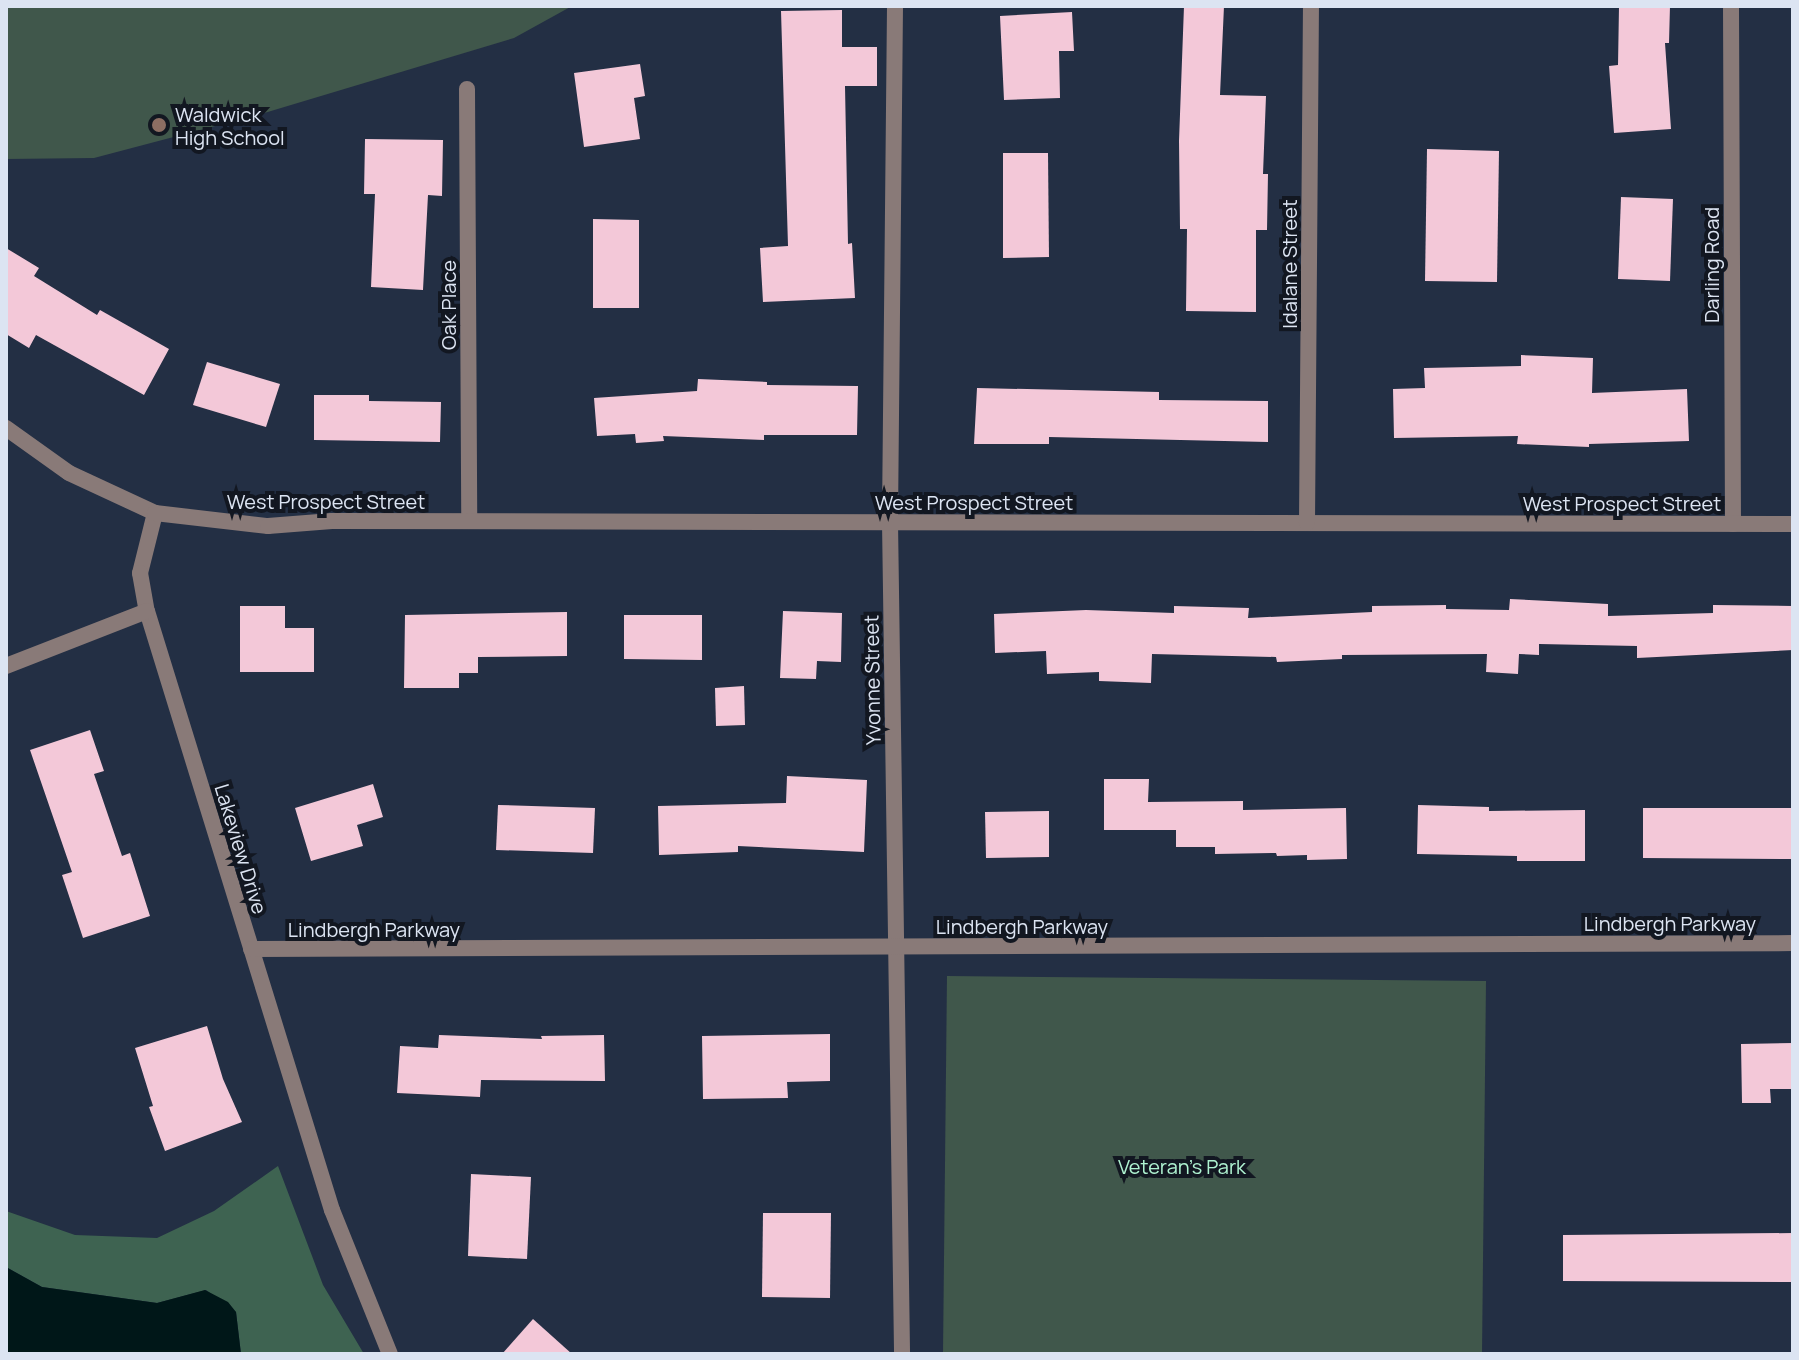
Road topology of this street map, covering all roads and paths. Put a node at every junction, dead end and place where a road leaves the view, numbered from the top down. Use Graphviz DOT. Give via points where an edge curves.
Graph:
graph roads {
  1 [pos="895,6"];
  2 [pos="1311,6"];
  3 [pos="1731,6"];
  4 [pos="467,89"];
  5 [pos="6,428"];
  6 [pos="155,513"];
  7 [pos="469,521"];
  8 [pos="890,522"];
  9 [pos="1307,523"];
  10 [pos="1733,524"];
  11 [pos="1793,524"];
  12 [pos="147,611"];
  13 [pos="6,666"];
  14 [pos="1793,943"];
  15 [pos="896,946"];
  16 [pos="251,949"];
  17 [pos="390,1354"];
  18 [pos="902,1354"];
  1 -- 8 [label="street, Yvonne Street"];
  2 -- 9 [label="street, Idalane Street"];
  3 -- 10 [label="street, Darling Road"];
  4 -- 7 [label="street, Oak Place"];
  5 -- 6 [label="street" via="69,473"];
  6 -- 7 [label="street, West Prospect Street" via="268,526"];
  6 -- 12 [label="street, Lakeview Drive" via="140,573"];
  7 -- 8 [label="street, West Prospect Street"];
  8 -- 9 [label="street, West Prospect Street"];
  8 -- 15 [label="street, Yvonne Street"];
  9 -- 10 [label="street, West Prospect Street"];
  10 -- 11 [label="street, West Prospect Street"];
  12 -- 13 [label="street"];
  12 -- 16 [label="street, Lakeview Drive"];
  14 -- 15 [label="street, Lindbergh Parkway"];
  15 -- 16 [label="street, Lindbergh Parkway"];
  15 -- 18 [label="street, Yvonne Street"];
  16 -- 17 [label="street, Lakeview Drive" via="332,1210"];
}
